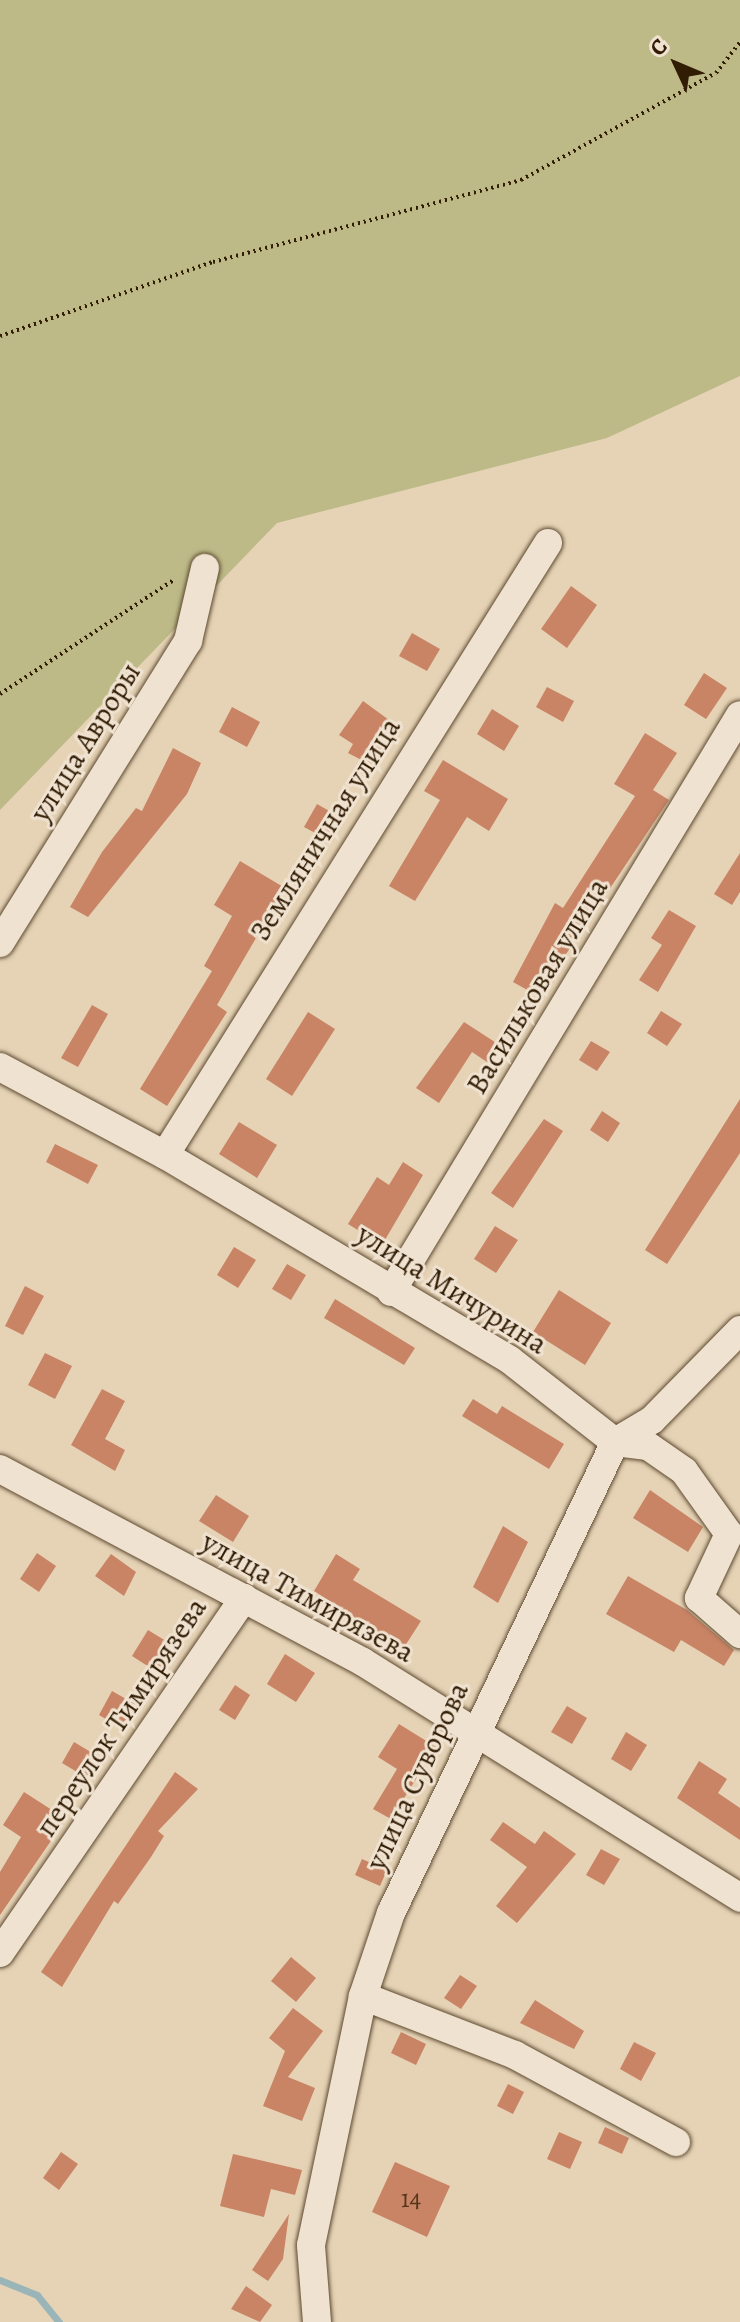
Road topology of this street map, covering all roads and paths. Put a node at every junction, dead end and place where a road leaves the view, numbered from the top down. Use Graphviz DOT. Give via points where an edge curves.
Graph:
graph roads {
  1 [pos="740,42"];
  2 [pos="0,336"];
  3 [pos="548,543"];
  4 [pos="205,568"];
  5 [pos="0,694"];
  6 [pos="740,715"];
  7 [pos="0,943"];
  8 [pos="0,1067"];
  9 [pos="165,1155"];
  10 [pos="391,1292"];
  11 [pos="740,1330"];
  12 [pos="615,1442"];
  13 [pos="0,1469"];
  14 [pos="244,1598"];
  15 [pos="740,1634"];
  16 [pos="472,1734"];
  17 [pos="740,1898"];
  18 [pos="0,1953"];
  19 [pos="363,1996"];
  20 [pos="676,2142"];
  21 [pos="317,2322"];
  1 -- 2 [label="path" via="716,73 521,180 213,262"];
  3 -- 9 [label="street, Земляничная улица"];
  4 -- 5 [label="path" via="191,569"];
  4 -- 7 [label="street, улица Авроры" via="188,641"];
  6 -- 10 [label="street, Васильковая улица"];
  8 -- 9 [label="street, улица Мичурина"];
  9 -- 10 [label="street, улица Мичурина"];
  10 -- 12 [label="street, улица Мичурина" via="510,1360"];
  11 -- 12 [label="street" via="652,1420"];
  12 -- 15 [label="street, улица Мичурина" via="648,1446 684,1471 719,1512 729,1534 699,1598"];
  12 -- 16 [label="street, улица Суворова"];
  13 -- 14 [label="street, улица Тимирязева"];
  14 -- 16 [label="street, улица Тимирязева" via="363,1662"];
  14 -- 18 [label="street, переулок Тимирязева"];
  16 -- 17 [label="street, улица Тимирязева"];
  16 -- 19 [label="street, улица Суворова" via="391,1913"];
  19 -- 20 [label="street" via="515,2055"];
  19 -- 21 [label="street, улица Суворова" via="311,2245"];
}
